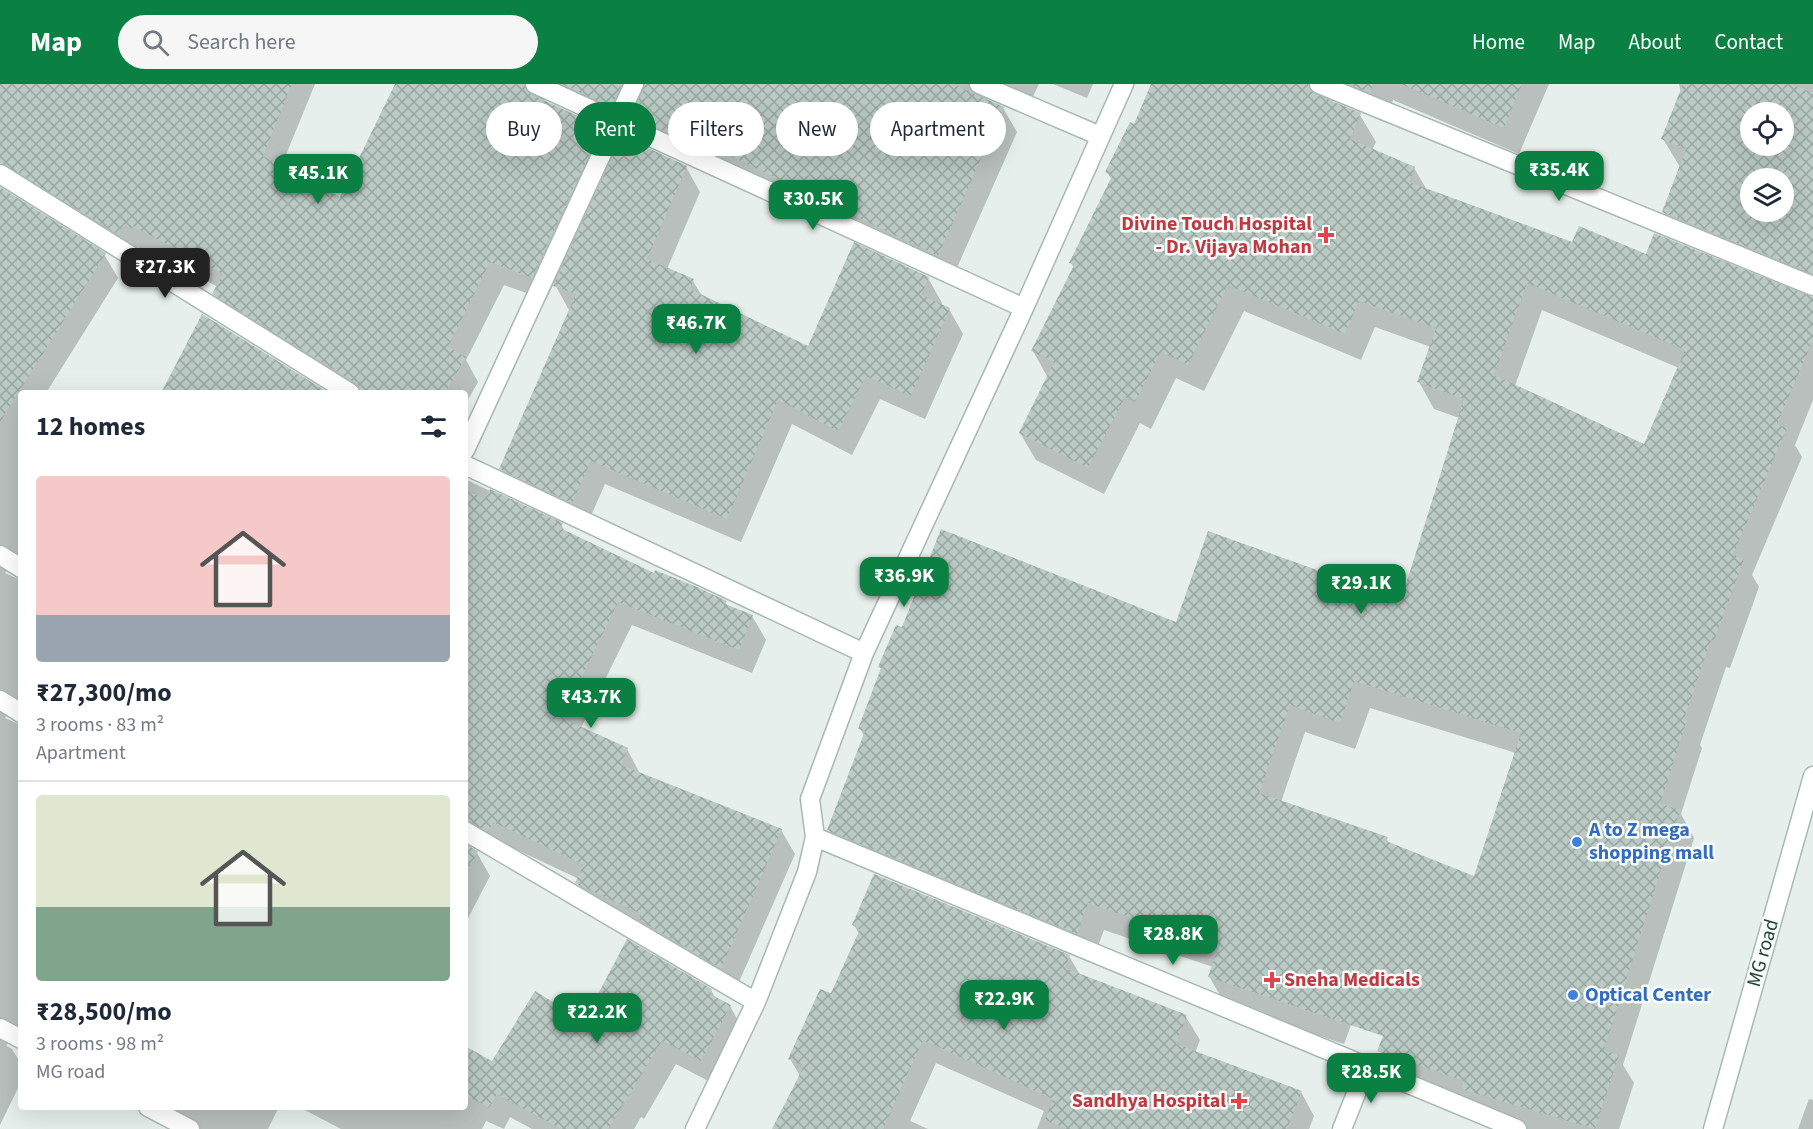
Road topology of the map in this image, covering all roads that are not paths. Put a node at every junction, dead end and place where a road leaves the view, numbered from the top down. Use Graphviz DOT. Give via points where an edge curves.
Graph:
graph roads {
  1 [pos="535,84"];
  2 [pos="634,84"];
  3 [pos="979,84"];
  4 [pos="1124,84"];
  5 [pos="1319,84"];
  6 [pos="575,102"];
  7 [pos="626,102"];
  8 [pos="1100,136"];
  9 [pos="656,139"];
  10 [pos="601,156"];
  11 [pos="0,174"];
  12 [pos="1813,286"];
  13 [pos="1024,308"];
  14 [pos="345,390"];
  15 [pos="468,444"];
  16 [pos="468,466"];
  17 [pos="0,555"];
  18 [pos="18,566"];
  19 [pos="864,653"];
  20 [pos="0,700"];
  21 [pos="18,711"];
  22 [pos="1813,777"];
  23 [pos="468,833"];
  24 [pos="815,837"];
  25 [pos="756,1002"];
  26 [pos="0,1028"];
  27 [pos="18,1037"];
  28 [pos="1367,1066"];
  29 [pos="159,1110"];
  30 [pos="190,1129"];
  31 [pos="695,1129"];
  32 [pos="1342,1129"];
  33 [pos="1517,1129"];
  34 [pos="1713,1129"];
  1 -- 6 [label="street"];
  2 -- 7 [label="street"];
  3 -- 8 [label="street"];
  4 -- 8 [label="street"];
  5 -- 12 [label="street"];
  8 -- 13 [label="street"];
  9 -- 13 [label="street"];
  10 -- 15 [label="street"];
  11 -- 14 [label="street"];
  13 -- 19 [label="street"];
  16 -- 19 [label="street"];
  17 -- 18 [label="street"];
  19 -- 24 [label="street" via="810,799"];
  20 -- 21 [label="street"];
  22 -- 34 [label="street, MG road"];
  23 -- 25 [label="street"];
  24 -- 25 [label="street" via="807,872"];
  24 -- 28 [label="street"];
  25 -- 31 [label="street"];
  26 -- 27 [label="street"];
  28 -- 32 [label="street"];
  28 -- 33 [label="street"];
  29 -- 30 [label="street"];
}
